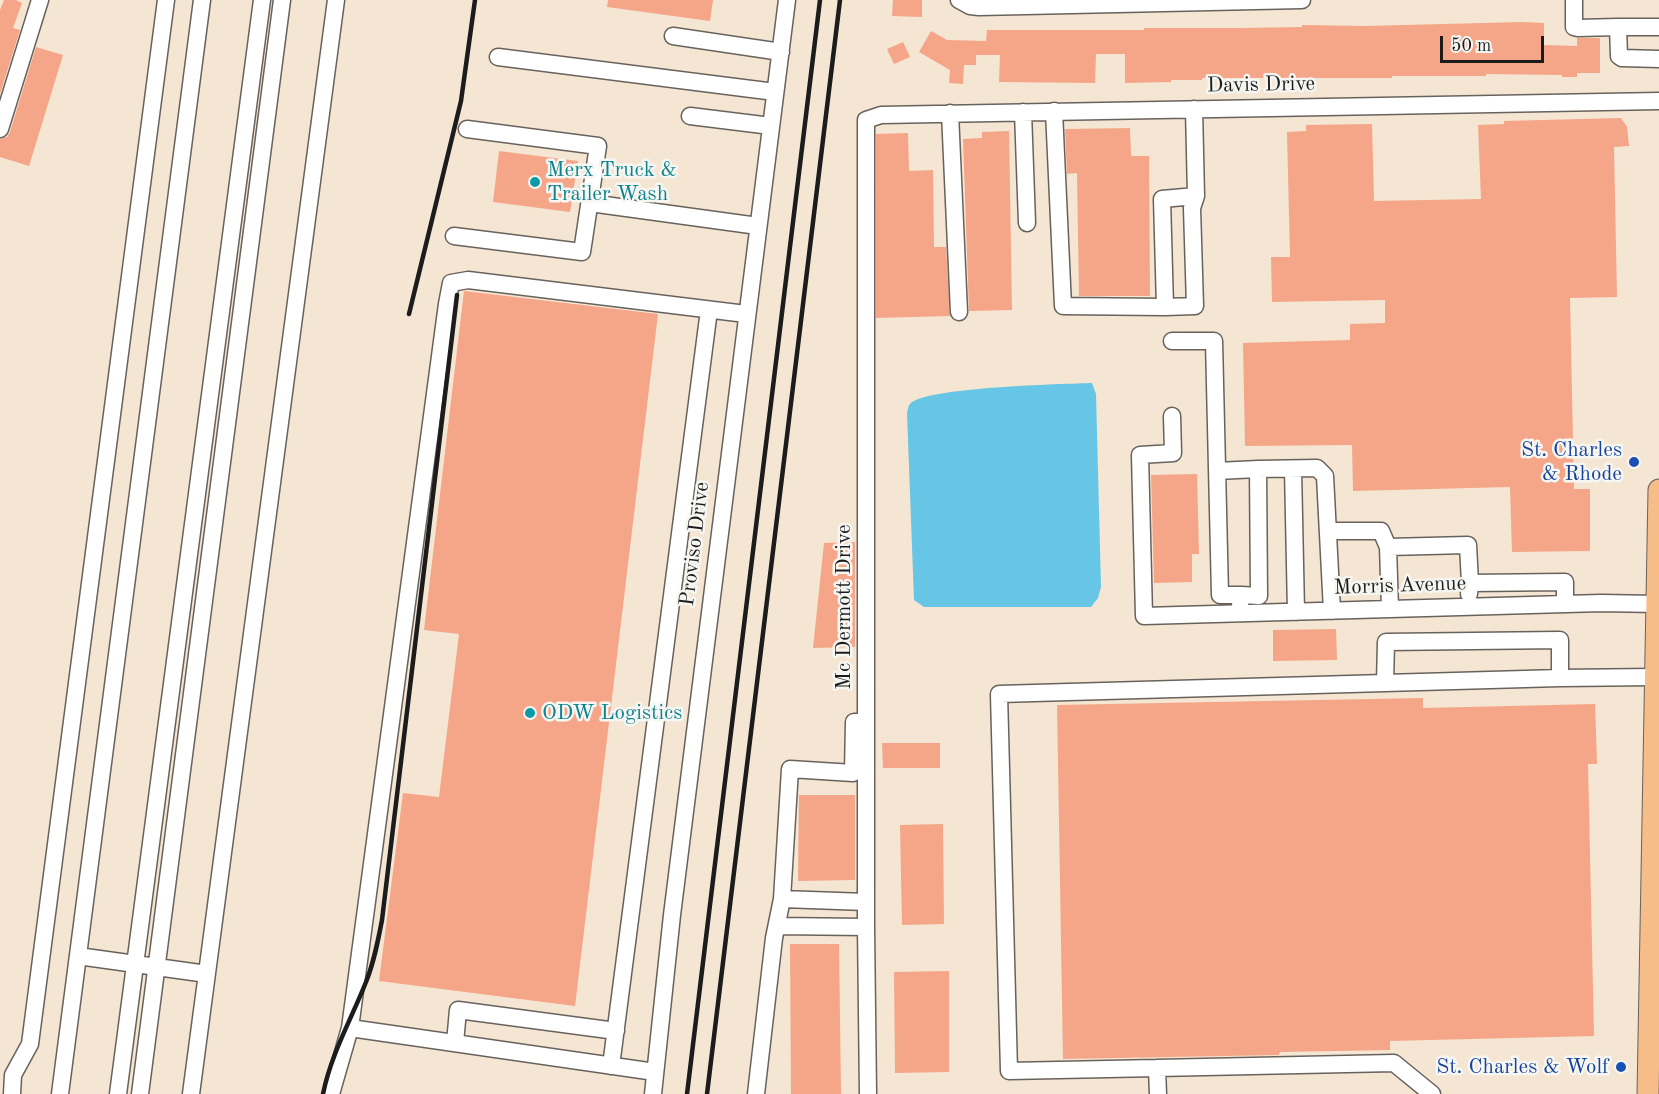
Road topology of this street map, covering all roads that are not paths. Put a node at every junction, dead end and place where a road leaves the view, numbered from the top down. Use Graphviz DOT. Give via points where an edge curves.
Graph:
graph roads {
  1 [pos="40,0"];
  2 [pos="166,0"];
  3 [pos="202,0"];
  4 [pos="262,0"];
  5 [pos="282,0"];
  6 [pos="336,0"];
  7 [pos="787,0"];
  8 [pos="1302,0"];
  9 [pos="1574,0"];
  10 [pos="959,1"];
  11 [pos="1618,27"];
  12 [pos="1659,27"];
  13 [pos="673,36"];
  14 [pos="780,52"];
  15 [pos="498,57"];
  16 [pos="1659,59"];
  17 [pos="775,92"];
  18 [pos="1659,101"];
  19 [pos="1194,109"];
  20 [pos="1054,111"];
  21 [pos="1023,112"];
  22 [pos="950,113"];
  23 [pos="690,116"];
  24 [pos="1,120"];
  25 [pos="866,120"];
  26 [pos="771,126"];
  27 [pos="467,129"];
  28 [pos="1196,196"];
  29 [pos="590,203"];
  30 [pos="1027,223"];
  31 [pos="758,226"];
  32 [pos="454,236"];
  33 [pos="1166,307"];
  34 [pos="710,310"];
  35 [pos="959,312"];
  36 [pos="746,314"];
  37 [pos="1172,341"];
  38 [pos="1172,416"];
  39 [pos="1258,469"];
  40 [pos="1293,469"];
  41 [pos="1217,471"];
  42 [pos="1659,490"];
  43 [pos="1328,531"];
  44 [pos="1388,547"];
  45 [pos="1470,584"];
  46 [pos="1240,595"];
  47 [pos="1565,604"];
  48 [pos="1657,604"];
  49 [pos="1469,607"];
  50 [pos="1390,609"];
  51 [pos="1332,611"];
  52 [pos="1296,612"];
  53 [pos="1240,613"];
  54 [pos="1560,678"];
  55 [pos="1385,683"];
  56 [pos="1656,685"];
  57 [pos="866,722"];
  58 [pos="1655,872"];
  59 [pos="782,900"];
  60 [pos="866,903"];
  61 [pos="1655,916"];
  62 [pos="777,926"];
  63 [pos="866,927"];
  64 [pos="1655,947"];
  65 [pos="78,956"];
  66 [pos="135,964"];
  67 [pos="157,967"];
  68 [pos="207,974"];
  69 [pos="350,1028"];
  70 [pos="616,1031"];
  71 [pos="1654,1042"];
  72 [pos="454,1043"];
  73 [pos="611,1066"];
  74 [pos="1157,1068"];
  75 [pos="655,1072"];
  76 [pos="12,1094"];
  77 [pos="60,1094"];
  78 [pos="118,1094"];
  79 [pos="140,1094"];
  80 [pos="191,1094"];
  81 [pos="330,1094"];
  82 [pos="653,1094"];
  83 [pos="756,1094"];
  84 [pos="868,1094"];
  85 [pos="1158,1094"];
  86 [pos="1432,1094"];
  87 [pos="1648,1094"];
  1 -- 24 [label="street"];
  2 -- 76 [label="street" via="30,1044 13,1075"];
  3 -- 65 [label="street"];
  4 -- 66 [label="street"];
  5 -- 67 [label="street"];
  6 -- 68 [label="street"];
  7 -- 14 [label="street, Proviso Drive"];
  8 -- 10 [label="street" via="979,7"];
  9 -- 11 [label="street" via="1574,27"];
  11 -- 12 [label="street"];
  11 -- 16 [label="street" via="1619,56"];
  13 -- 14 [label="street"];
  14 -- 17 [label="street, Proviso Drive"];
  15 -- 17 [label="street"];
  17 -- 26 [label="street, Proviso Drive"];
  18 -- 19 [label="street, Davis Drive"];
  19 -- 20 [label="street, Davis Drive"];
  19 -- 28 [label="street"];
  20 -- 21 [label="street, Davis Drive"];
  20 -- 33 [label="street" via="1063,306"];
  21 -- 22 [label="street, Davis Drive"];
  21 -- 30 [label="street"];
  22 -- 25 [label="street, Davis Drive" via="881,115"];
  22 -- 35 [label="street"];
  23 -- 26 [label="street"];
  25 -- 57 [label="street, Mc Dermott Drive"];
  26 -- 31 [label="street, Proviso Drive"];
  27 -- 29 [label="street" via="598,146"];
  28 -- 33 [label="street" via="1192,208 1195,306"];
  28 -- 33 [label="street" via="1162,199"];
  29 -- 31 [label="street"];
  29 -- 32 [label="street" via="582,252"];
  31 -- 36 [label="street, Proviso Drive"];
  34 -- 36 [label="street"];
  34 -- 69 [label="street" via="468,280 451,283"];
  34 -- 70 [label="street"];
  36 -- 75 [label="street, Proviso Drive"];
  37 -- 41 [label="street" via="1214,341"];
  38 -- 53 [label="street, Morris Avenue" via="1173,453 1140,455 1144,616"];
  39 -- 40 [label="street"];
  39 -- 41 [label="street"];
  39 -- 46 [label="street" via="1259,596"];
  40 -- 43 [label="street" via="1317,468 1325,476"];
  40 -- 52 [label="street"];
  41 -- 46 [label="street" via="1220,595"];
  42 -- 48 [label="main road"];
  43 -- 44 [label="street" via="1382,531"];
  43 -- 51 [label="street"];
  44 -- 45 [label="street" via="1468,545"];
  44 -- 50 [label="street"];
  45 -- 47 [label="street" via="1565,582"];
  45 -- 49 [label="street"];
  46 -- 53 [label="street"];
  47 -- 48 [label="street, Morris Avenue"];
  47 -- 49 [label="street, Morris Avenue"];
  48 -- 56 [label="main road"];
  49 -- 50 [label="street, Morris Avenue"];
  50 -- 51 [label="street, Morris Avenue"];
  51 -- 52 [label="street, Morris Avenue"];
  52 -- 53 [label="street, Morris Avenue"];
  54 -- 55 [label="street"];
  54 -- 55 [label="street" via="1560,640 1386,642"];
  54 -- 56 [label="street"];
  55 -- 74 [label="street" via="999,694 1009,1071"];
  56 -- 58 [label="main road"];
  57 -- 59 [label="street" via="854,722 853,773 790,769"];
  57 -- 60 [label="street, Mc Dermott Drive"];
  58 -- 61 [label="main road"];
  59 -- 60 [label="street"];
  59 -- 62 [label="street"];
  60 -- 63 [label="street, Mc Dermott Drive"];
  61 -- 64 [label="main road"];
  62 -- 63 [label="street"];
  62 -- 83 [label="street"];
  63 -- 84 [label="street, Mc Dermott Drive"];
  64 -- 71 [label="main road"];
  65 -- 66 [label="street"];
  65 -- 77 [label="street"];
  66 -- 67 [label="street"];
  66 -- 78 [label="street"];
  67 -- 68 [label="street"];
  67 -- 79 [label="street"];
  68 -- 80 [label="street"];
  69 -- 72 [label="street"];
  69 -- 81 [label="street"];
  70 -- 72 [label="street" via="458,1010"];
  70 -- 73 [label="street"];
  71 -- 87 [label="main road"];
  72 -- 73 [label="street"];
  73 -- 75 [label="street"];
  74 -- 85 [label="street"];
  74 -- 86 [label="street" via="1394,1063"];
  75 -- 82 [label="street, Proviso Drive"];
}
